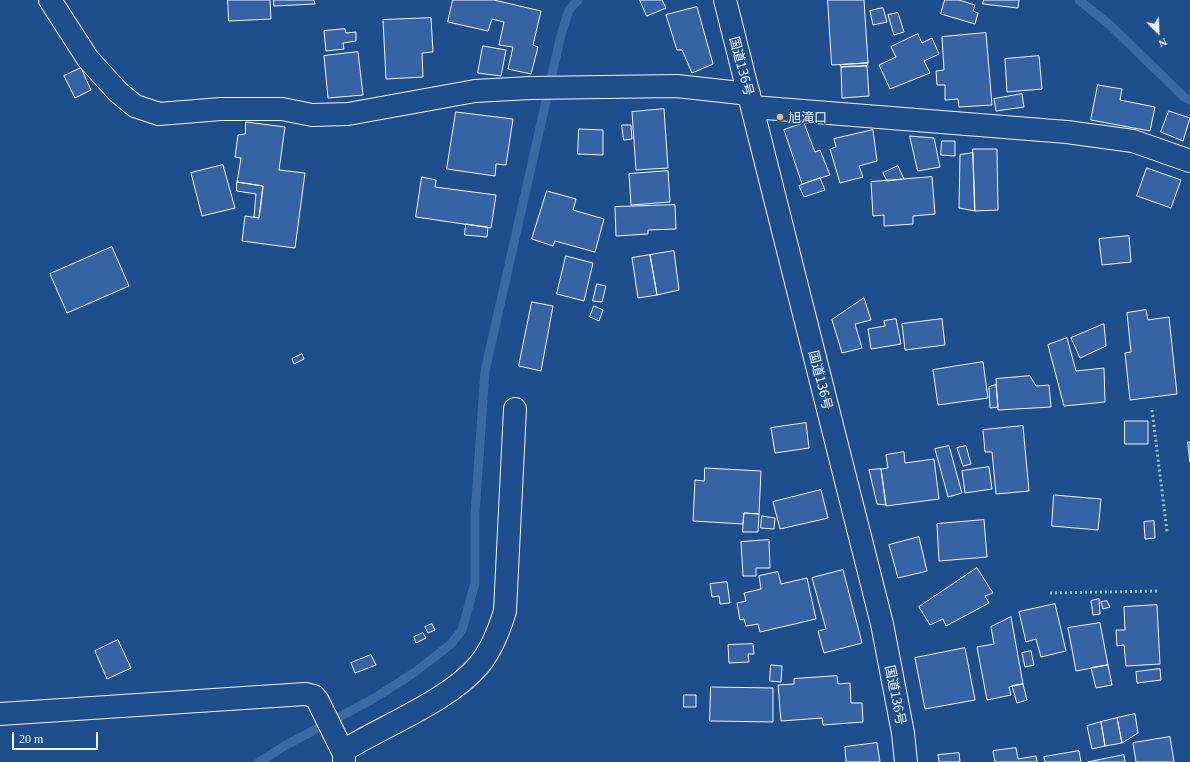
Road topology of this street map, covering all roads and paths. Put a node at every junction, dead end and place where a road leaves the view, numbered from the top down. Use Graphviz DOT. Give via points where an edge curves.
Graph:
graph roads {
  1 [pos="50,0"];
  2 [pos="725,0"];
  3 [pos="751,100"];
  4 [pos="1190,161"];
  5 [pos="515,408"];
  6 [pos="0,714"];
  7 [pos="342,753"];
  8 [pos="906,762"];
  1 -- 3 [label="main road" via="88,59 118,92 136,106 159,114 282,109 312,114 348,114 475,92 538,88 677,86"];
  2 -- 3 [label="main road, 国道136号"];
  3 -- 4 [label="main road" via="1133,141"];
  3 -- 8 [label="main road, 国道136号" via="882,624 903,733"];
  5 -- 7 [label="main road" via="505,611 500,630 478,666 460,683"];
  6 -- 7 [label="main road" via="305,694 314,696 318,701"];
}
